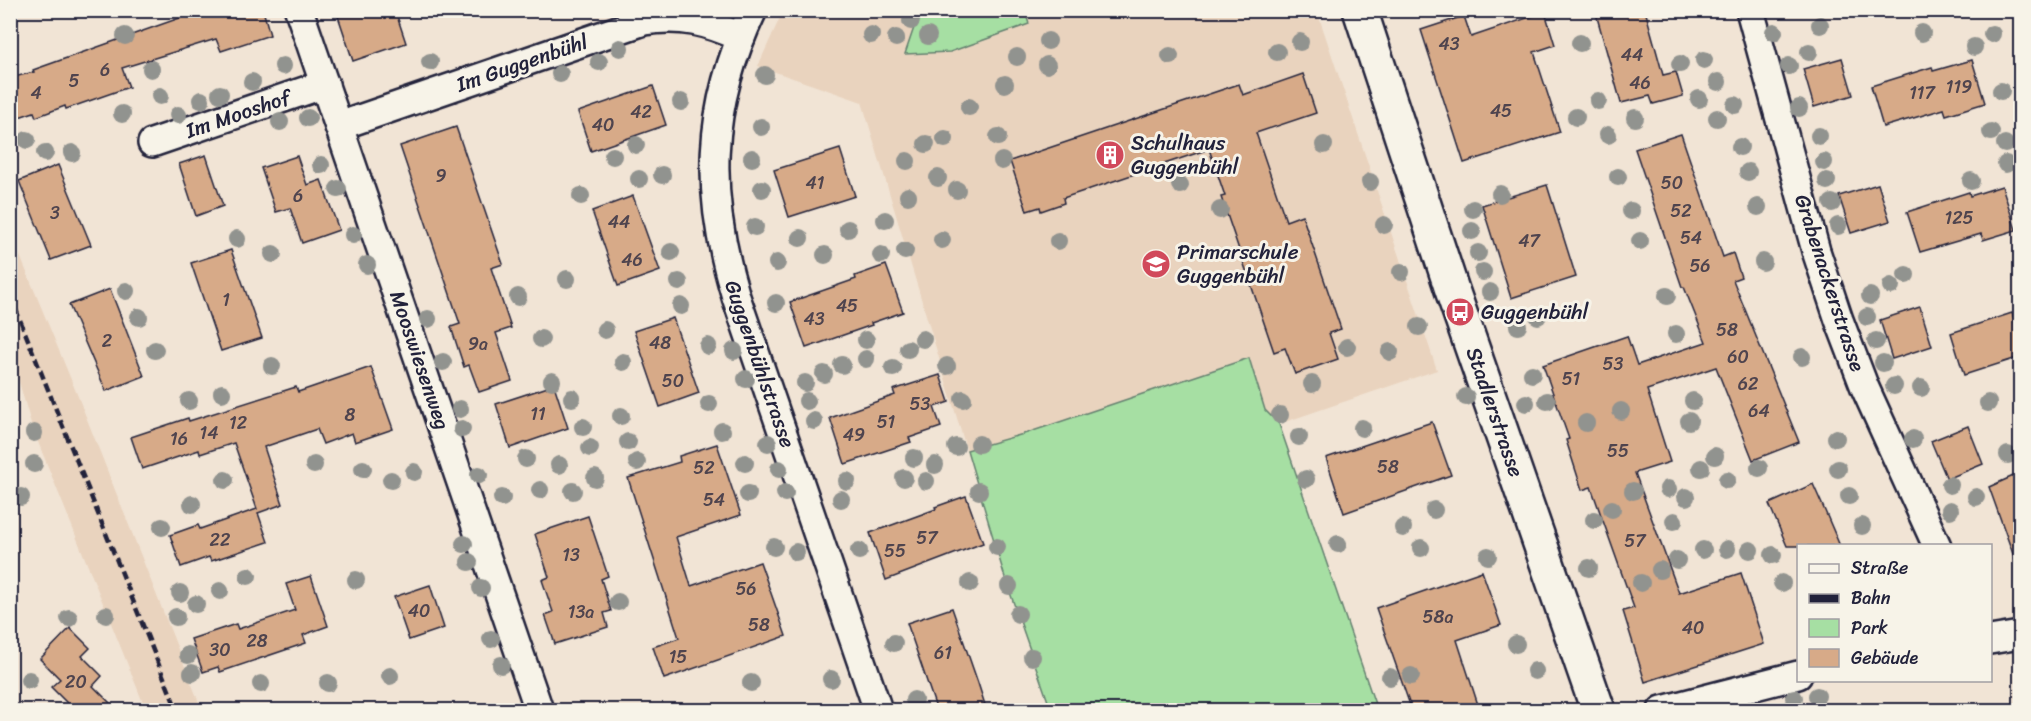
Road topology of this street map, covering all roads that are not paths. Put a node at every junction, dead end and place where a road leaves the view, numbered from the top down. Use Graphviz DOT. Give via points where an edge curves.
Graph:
graph roads {
  1 [pos="299,10"];
  2 [pos="753,10"];
  3 [pos="1360,10"];
  4 [pos="1750,10"];
  5 [pos="741,37"];
  6 [pos="325,84"];
  7 [pos="339,126"];
  8 [pos="152,143"];
  9 [pos="1936,544"];
  10 [pos="2020,635"];
  11 [pos="1992,640"];
  12 [pos="1797,675"];
  13 [pos="539,711"];
  14 [pos="878,711"];
  15 [pos="1598,711"];
  16 [pos="1662,711"];
  1 -- 6 [label="street, Mooswiesenweg"];
  2 -- 5 [label="street, Guggenbühlstrasse"];
  3 -- 15 [label="main road, Stadlerstrasse"];
  4 -- 9 [label="street, Grabenackerstrasse" via="1816,251 1839,320 1865,388"];
  5 -- 7 [label="street, Im Guggenbühl" via="693,20 644,21"];
  5 -- 14 [label="street, Guggenbühlstrasse" via="721,103 715,147 716,209 722,248"];
  6 -- 7 [label="street, Mooswiesenweg"];
  6 -- 8 [label="street, Im Mooshof"];
  7 -- 13 [label="street, Mooswiesenweg"];
  10 -- 11 [label="street"];
  12 -- 16 [label="street"];
}
